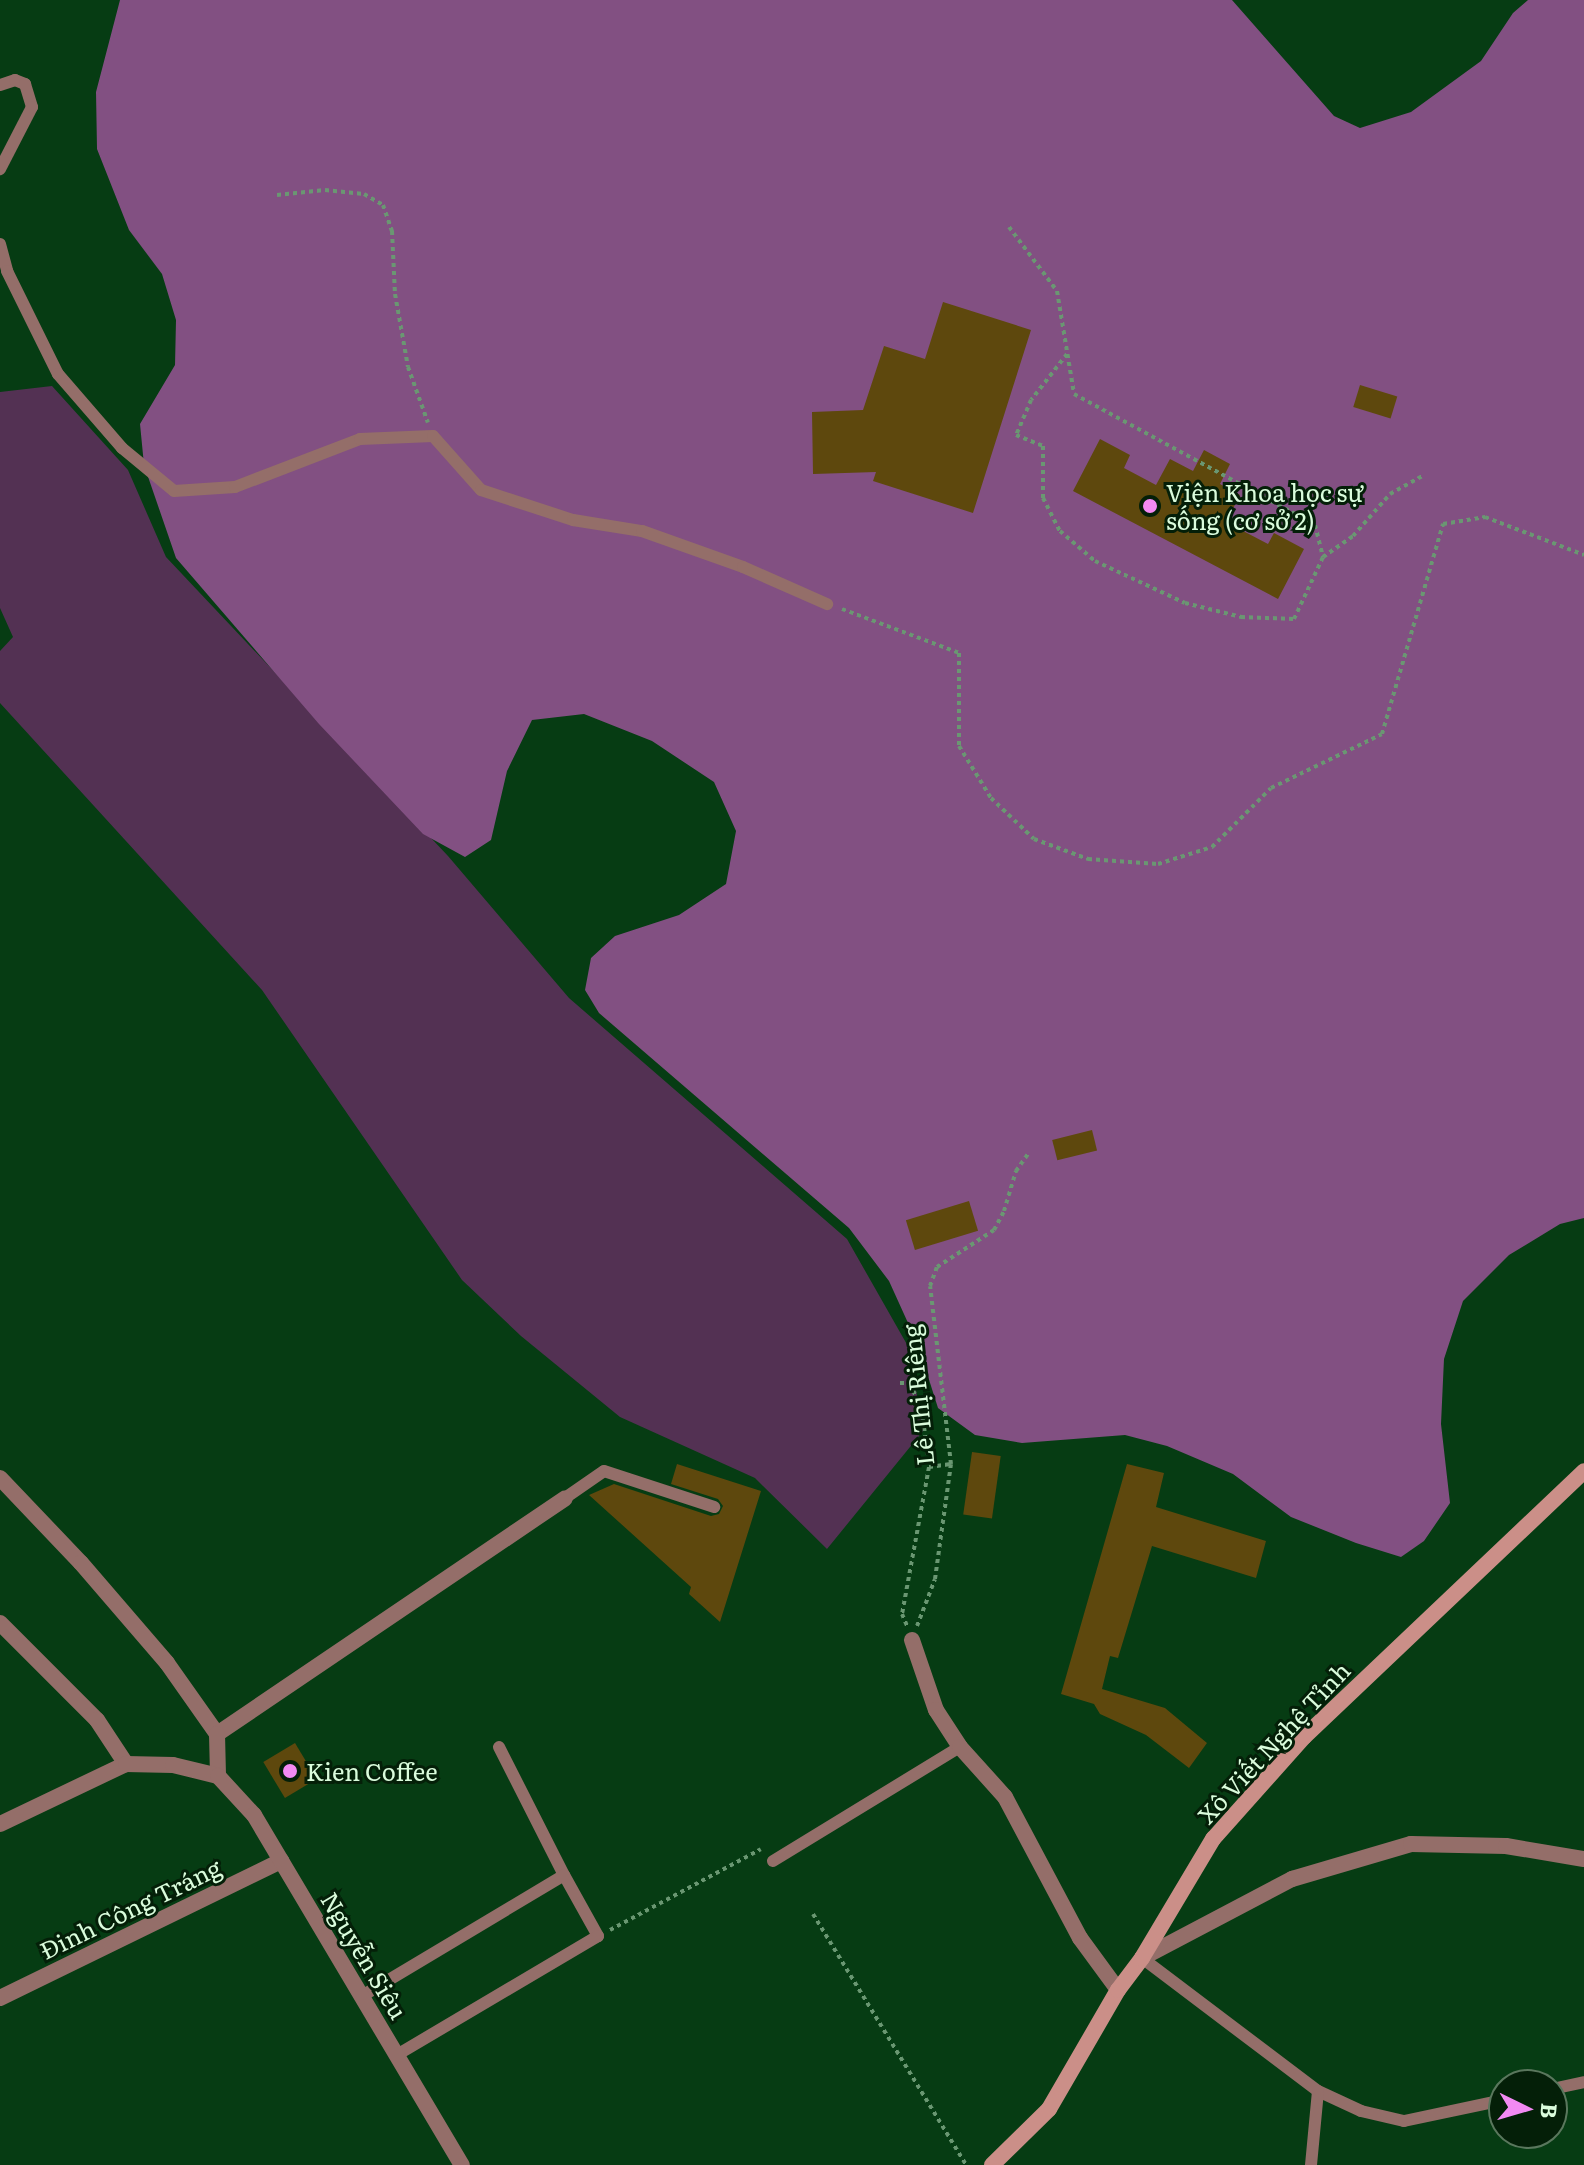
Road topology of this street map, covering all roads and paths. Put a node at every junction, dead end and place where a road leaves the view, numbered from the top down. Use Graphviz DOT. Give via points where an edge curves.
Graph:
graph roads {
  1 [pos="0,85"];
  2 [pos="0,169"];
  3 [pos="277,195"];
  4 [pos="1009,227"];
  5 [pos="0,244"];
  6 [pos="1067,354"];
  7 [pos="433,436"];
  8 [pos="1423,476"];
  9 [pos="1584,555"];
  10 [pos="1323,557"];
  11 [pos="827,604"];
  12 [pos="1028,1154"];
  13 [pos="900,1383"];
  14 [pos="951,1464"];
  15 [pos="929,1467"];
  16 [pos="1584,1471"];
  17 [pos="0,1478"];
  18 [pos="565,1498"];
  19 [pos="714,1507"];
  20 [pos="0,1623"];
  21 [pos="912,1640"];
  22 [pos="217,1734"];
  23 [pos="499,1747"];
  24 [pos="960,1747"];
  25 [pos="126,1764"];
  26 [pos="218,1776"];
  27 [pos="0,1824"];
  28 [pos="1584,1859"];
  29 [pos="281,1861"];
  30 [pos="773,1861"];
  31 [pos="564,1875"];
  32 [pos="813,1914"];
  33 [pos="598,1936"];
  34 [pos="1142,1958"];
  35 [pos="1118,1990"];
  36 [pos="362,1996"];
  37 [pos="0,1998"];
  38 [pos="397,2055"];
  39 [pos="1318,2091"];
  40 [pos="1488,2103"];
  41 [pos="462,2165"];
  42 [pos="966,2165"];
  43 [pos="992,2165"];
  44 [pos="1311,2165"];
  1 -- 2 [label="lane" via="15,80 25,84 32,107"];
  3 -- 7 [label="path" via="325,190 364,194 383,205 392,231 395,294 408,367"];
  4 -- 6 [label="path" via="1057,291"];
  5 -- 7 [label="lane" via="7,271 58,374 122,448 174,491 235,487 360,439"];
  6 -- 10 [label="path" via="1074,394 1315,525"];
  6 -- 10 [label="path" via="1031,400 1016,435 1043,446 1043,498 1060,531 1095,561 1185,603 1241,617 1294,619"];
  7 -- 11 [label="lane" via="481,490 573,520 642,531"];
  8 -- 10 [label="path" via="1390,494 1353,536"];
  9 -- 11 [label="path" via="1485,517 1443,524 1382,734 1271,788 1212,847 1158,864 1088,859 1034,839 991,798 959,746 959,653"];
  12 -- 14 [label="path, Lê Thị Riêng" via="1016,1171 994,1230 937,1267 930,1286"];
  13 -- 15 [label="path" via="910,1383 922,1411"];
  14 -- 15 [label="path"];
  14 -- 21 [label="path, Lê Thị Riêng" via="935,1579"];
  15 -- 21 [label="path" via="902,1614"];
  16 -- 34 [label="main road, Xô Viết Nghệ Tỉnh" via="1294,1748 1213,1839"];
  17 -- 22 [label="street" via="167,1663"];
  18 -- 19 [label="lane" via="604,1471"];
  18 -- 22 [label="street"];
  20 -- 25 [label="street" via="97,1720"];
  21 -- 24 [label="street" via="936,1710"];
  22 -- 26 [label="street"];
  23 -- 31 [label="lane"];
  24 -- 30 [label="lane"];
  24 -- 35 [label="street" via="1005,1797 1080,1938"];
  25 -- 26 [label="street" via="173,1765"];
  25 -- 27 [label="street"];
  26 -- 29 [label="street, Nguyễn Siêu" via="254,1815"];
  28 -- 34 [label="street" via="1506,1846 1411,1844 1292,1879"];
  29 -- 36 [label="street, Nguyễn Siêu"];
  29 -- 37 [label="street, Đinh Công Tráng"];
  30 -- 33 [label="path" via="766,1846"];
  31 -- 33 [label="lane"];
  31 -- 36 [label="lane"];
  32 -- 42 [label="path"];
  33 -- 38 [label="lane"];
  34 -- 35 [label="main road, Xô Viết Nghệ Tỉnh"];
  34 -- 39 [label="lane"];
  35 -- 43 [label="main road, Xô Viết Nghệ Tỉnh" via="1049,2109"];
  36 -- 38 [label="street, Nguyễn Siêu"];
  38 -- 41 [label="street, Nguyễn Siêu"];
  39 -- 40 [label="lane" via="1361,2111 1404,2121"];
  39 -- 44 [label="lane"];
}
